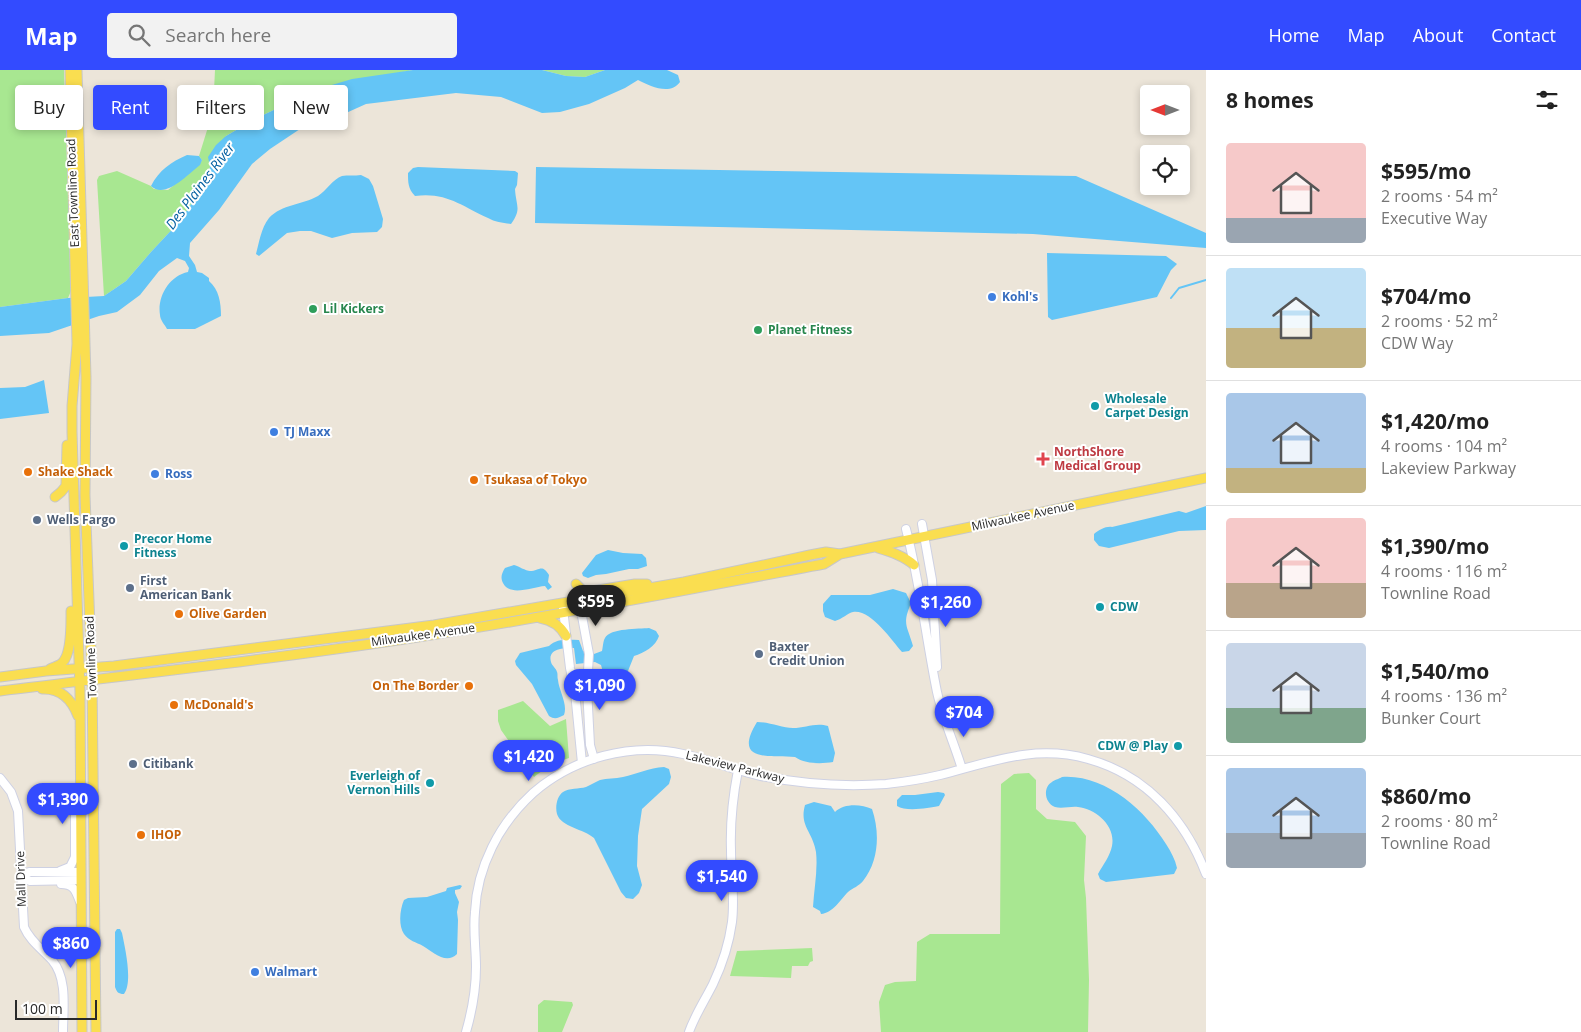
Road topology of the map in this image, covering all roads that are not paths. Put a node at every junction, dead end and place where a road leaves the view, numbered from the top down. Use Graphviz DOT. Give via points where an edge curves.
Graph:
graph roads {
  1 [pos="70,70"];
  2 [pos="78,70"];
  3 [pos="80,284"];
  4 [pos="81,344"];
  5 [pos="72,406"];
  6 [pos="1206,478"];
  7 [pos="55,497"];
  8 [pos="74,511"];
  9 [pos="922,524"];
  10 [pos="906,529"];
  11 [pos="924,537"];
  12 [pos="908,540"];
  13 [pos="875,547"];
  14 [pos="840,554"];
  15 [pos="914,565"];
  16 [pos="576,584"];
  17 [pos="667,585"];
  18 [pos="579,600"];
  19 [pos="562,602"];
  20 [pos="581,609"];
  21 [pos="564,612"];
  22 [pos="537,617"];
  23 [pos="567,637"];
  24 [pos="91,645"];
  25 [pos="114,666"];
  26 [pos="79,668"];
  27 [pos="91,668"];
  28 [pos="0,670"];
  29 [pos="46,671"];
  30 [pos="15,674"];
  31 [pos="0,677"];
  32 [pos="92,680"];
  33 [pos="79,681"];
  34 [pos="0,691"];
  35 [pos="943,715"];
  36 [pos="80,721"];
  37 [pos="594,759"];
  38 [pos="582,763"];
  39 [pos="962,769"];
  40 [pos="738,770"];
  41 [pos="0,778"];
  42 [pos="80,786"];
  43 [pos="60,871"];
  44 [pos="1206,874"];
  45 [pos="21,876"];
  46 [pos="80,876"];
  47 [pos="38,881"];
  48 [pos="80,902"];
  49 [pos="63,1032"];
  50 [pos="82,1032"];
  51 [pos="96,1032"];
  52 [pos="466,1032"];
  53 [pos="689,1032"];
  1 -- 3 [label="main road, East Townline Road"];
  2 -- 3 [label="main road, East Townline Road"];
  3 -- 4 [label="main road, Townline Road"];
  4 -- 5 [label="main road, Townline Road"];
  4 -- 24 [label="main road, Townline Road" via="86,377 85,495"];
  5 -- 7 [label="main road" via="67,417 66,486"];
  5 -- 8 [label="main road, Townline Road"];
  6 -- 11 [label="main road, Milwaukee Avenue"];
  8 -- 26 [label="main road, Townline Road"];
  8 -- 29 [label="main road" via="69,526 72,622 68,653 63,662"];
  9 -- 11 [label="street"];
  10 -- 12 [label="street"];
  11 -- 12 [label="main road, Milwaukee Avenue"];
  11 -- 35 [label="street" via="932,580 938,672 946,710"];
  12 -- 13 [label="main road, Milwaukee Avenue"];
  12 -- 15 [label="street"];
  13 -- 14 [label="main road, Milwaukee Avenue"];
  13 -- 15 [label="main road" via="903,557"];
  14 -- 17 [label="main road, Milwaukee Avenue" via="826,552"];
  14 -- 20 [label="main road, Milwaukee Avenue" via="824,564"];
  15 -- 35 [label="street"];
  16 -- 17 [label="main road" via="586,592 636,584"];
  17 -- 18 [label="main road, Milwaukee Avenue"];
  18 -- 19 [label="main road, Milwaukee Avenue"];
  18 -- 20 [label="street"];
  19 -- 21 [label="street"];
  19 -- 25 [label="main road, Milwaukee Avenue" via="434,625"];
  20 -- 21 [label="main road, Milwaukee Avenue"];
  20 -- 37 [label="street" via="588,649 590,745"];
  21 -- 22 [label="main road, Milwaukee Avenue"];
  21 -- 23 [label="street"];
  22 -- 23 [label="main road" via="556,624"];
  22 -- 32 [label="main road, Milwaukee Avenue" via="436,634"];
  23 -- 38 [label="street"];
  24 -- 25 [label="main road" via="96,655"];
  24 -- 27 [label="main road, Townline Road"];
  25 -- 27 [label="main road, Milwaukee Avenue"];
  26 -- 27 [label="main road, Milwaukee Avenue"];
  26 -- 29 [label="main road, Milwaukee Avenue"];
  26 -- 33 [label="main road, Townline Road"];
  27 -- 32 [label="main road, Townline Road"];
  28 -- 30 [label="main road"];
  29 -- 30 [label="main road, Milwaukee Avenue"];
  30 -- 31 [label="main road, Milwaukee Avenue"];
  32 -- 33 [label="main road, Milwaukee Avenue"];
  32 -- 51 [label="main road, Townline Road"];
  33 -- 34 [label="main road, Milwaukee Avenue"];
  33 -- 36 [label="main road, Townline Road"];
  34 -- 36 [label="main road" via="48,688 67,696"];
  35 -- 39 [label="street"];
  36 -- 42 [label="main road, Townline Road"];
  37 -- 38 [label="street, Lakeview Parkway"];
  37 -- 40 [label="street, Lakeview Parkway" via="622,752 662,750"];
  38 -- 52 [label="street, Lakeview Parkway" via="534,792 508,821 491,849 478,886 475,980"];
  39 -- 40 [label="street, Lakeview Parkway" via="907,781 866,785 780,780"];
  39 -- 44 [label="street, Lakeview Parkway" via="1004,757 1039,753 1073,755 1112,767 1147,788 1170,811 1186,833"];
  40 -- 53 [label="street" via="730,824 734,887 732,923 720,967"];
  41 -- 45 [label="street, Mall Drive" via="11,792 18,811"];
  42 -- 43 [label="street" via="75,803 75,857 70,867"];
  42 -- 46 [label="main road, Townline Road"];
  43 -- 45 [label="street" via="29,872"];
  43 -- 46 [label="street"];
  45 -- 47 [label="street"];
  45 -- 49 [label="street, Mall Drive" via="24,927 30,939 57,967 61,977"];
  46 -- 47 [label="street"];
  46 -- 48 [label="main road, Townline Road"];
  47 -- 48 [label="street" via="68,884"];
  48 -- 50 [label="main road, Townline Road"];
}
